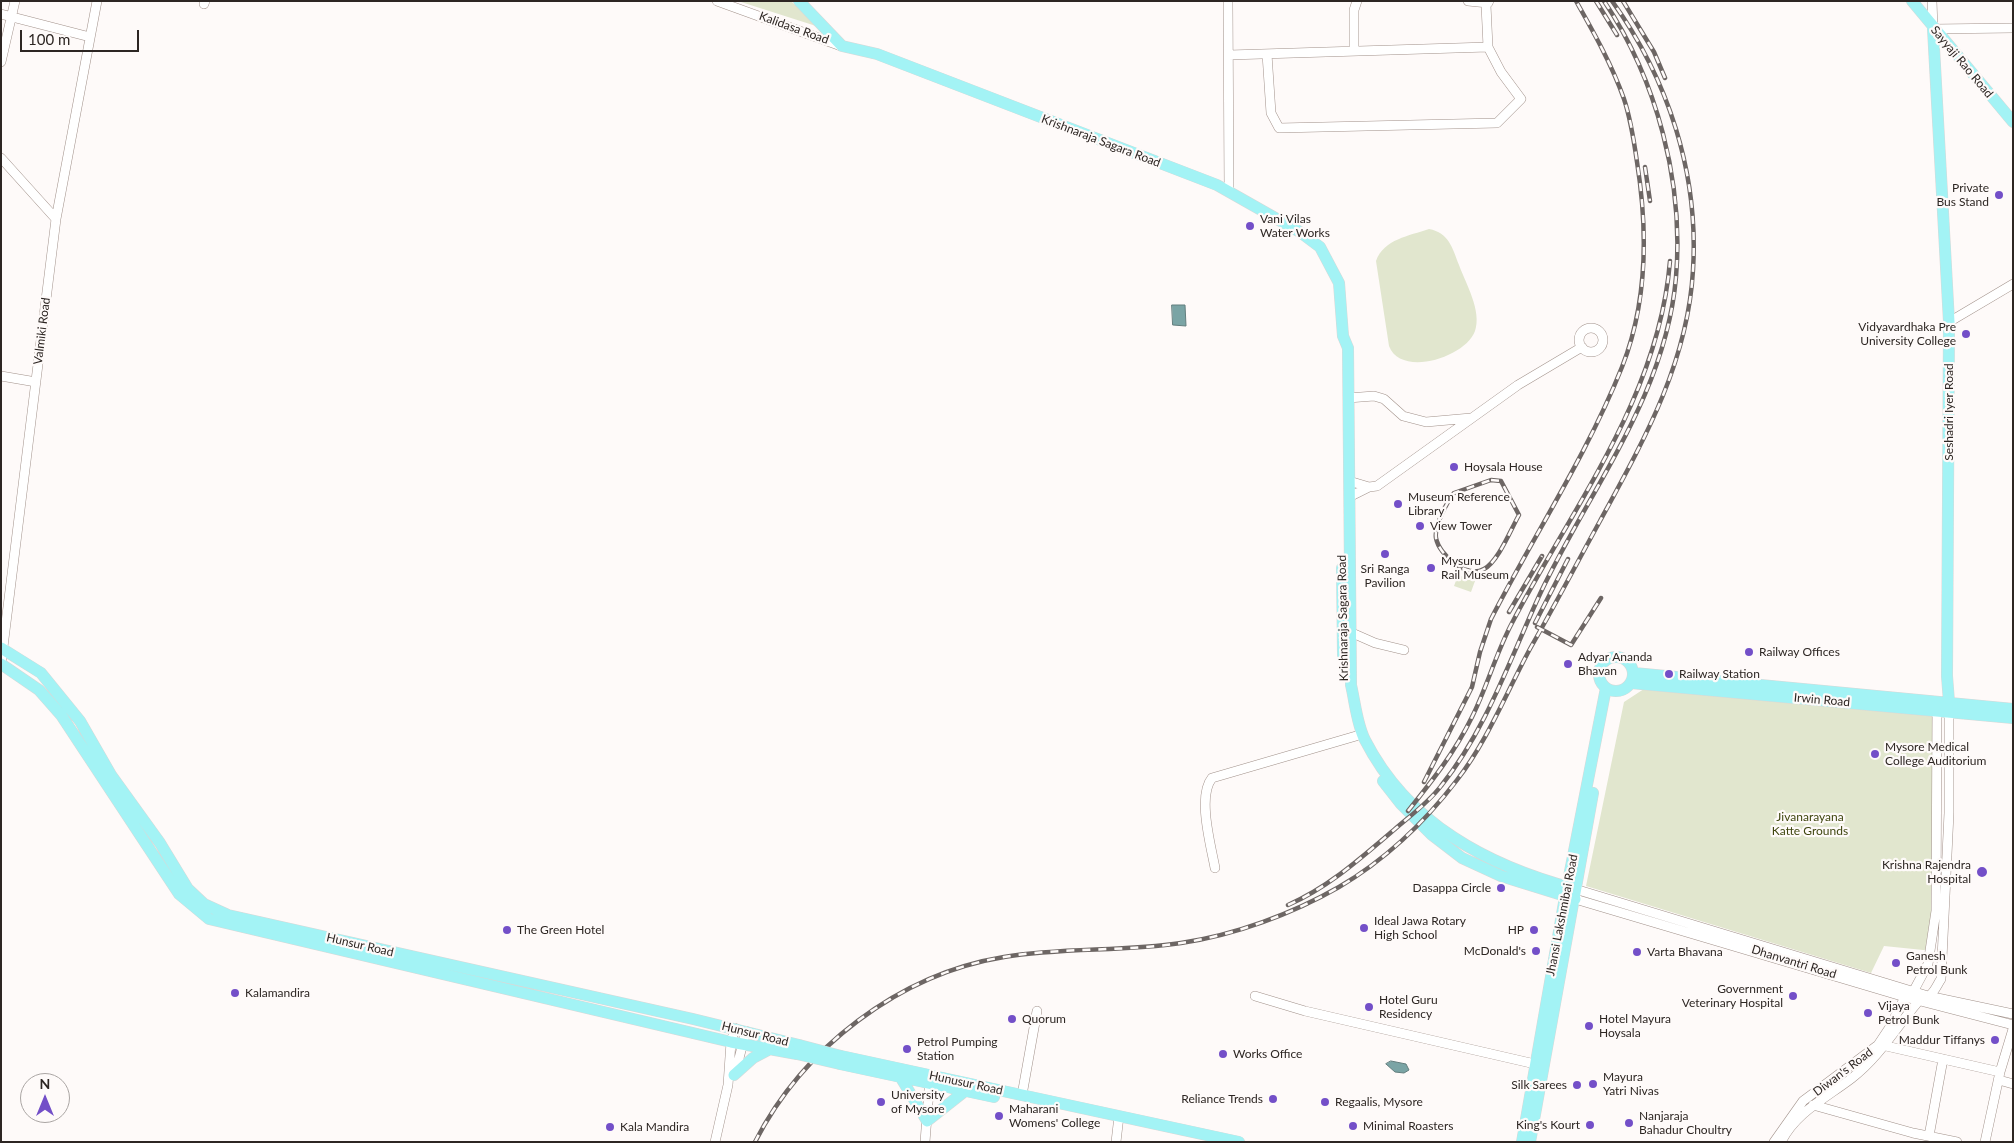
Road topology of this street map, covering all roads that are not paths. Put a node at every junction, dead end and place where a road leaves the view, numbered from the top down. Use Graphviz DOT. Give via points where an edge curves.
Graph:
graph roads {
  1 [pos="15,1"];
  2 [pos="97,1"];
  3 [pos="717,1"];
  4 [pos="800,1"];
  5 [pos="1228,1"];
  6 [pos="1357,1"];
  7 [pos="1468,1"];
  8 [pos="1912,1"];
  9 [pos="1932,1"];
  10 [pos="1488,2"];
  11 [pos="1,14"];
  12 [pos="12,17"];
  13 [pos="2013,28"];
  14 [pos="1933,29"];
  15 [pos="90,37"];
  16 [pos="842,46"];
  17 [pos="1488,47"];
  18 [pos="1354,51"];
  19 [pos="1267,54"];
  20 [pos="1229,55"];
  21 [pos="1,62"];
  22 [pos="2012,120"];
  23 [pos="1,158"];
  24 [pos="1230,191"];
  25 [pos="56,219"];
  26 [pos="2013,284"];
  27 [pos="1949,322"];
  28 [pos="1343,336"];
  29 [pos="1582,347"];
  30 [pos="1,376"];
  31 [pos="36,382"];
  32 [pos="1348,398"];
  33 [pos="1472,418"];
  34 [pos="1346,481"];
  35 [pos="1369,487"];
  36 [pos="1346,497"];
  37 [pos="1350,632"];
  38 [pos="2,648"];
  39 [pos="1404,650"];
  40 [pos="1,664"];
  41 [pos="1947,676"];
  42 [pos="1632,678"];
  43 [pos="1609,690"];
  44 [pos="1937,706"];
  45 [pos="1949,707"];
  46 [pos="2013,709"];
  47 [pos="2013,718"];
  48 [pos="1356,736"];
  49 [pos="1215,868"];
  50 [pos="1571,893"];
  51 [pos="1909,994"];
  52 [pos="1254,996"];
  53 [pos="1924,998"];
  54 [pos="1038,1011"];
  55 [pos="2013,1014"];
  56 [pos="2013,1025"];
  57 [pos="2013,1029"];
  58 [pos="740,1030"];
  59 [pos="737,1043"];
  60 [pos="1886,1046"];
  61 [pos="772,1048"];
  62 [pos="798,1050"];
  63 [pos="1943,1059"];
  64 [pos="840,1060"];
  65 [pos="1535,1064"];
  66 [pos="2000,1076"];
  67 [pos="901,1078"];
  68 [pos="731,1080"];
  69 [pos="930,1080"];
  70 [pos="2013,1084"];
  71 [pos="965,1092"];
  72 [pos="1022,1095"];
  73 [pos="1813,1106"];
  74 [pos="1118,1119"];
  75 [pos="927,1121"];
  76 [pos="1929,1136"];
  77 [pos="1912,1137"];
  78 [pos="715,1142"];
  79 [pos="924,1142"];
  80 [pos="1116,1142"];
  81 [pos="1204,1142"];
  82 [pos="1239,1142"];
  83 [pos="1522,1142"];
  84 [pos="1530,1142"];
  85 [pos="1774,1142"];
  86 [pos="1781,1142"];
  87 [pos="1957,1142"];
  88 [pos="1984,1142"];
  1 -- 12 [label="street"];
  2 -- 15 [label="street, Valmiki Road"];
  3 -- 16 [label="street, Kalidasa Road"];
  4 -- 16 [label="main road"];
  5 -- 20 [label="street"];
  6 -- 18 [label="street"];
  7 -- 10 [label="street"];
  8 -- 14 [label="main road, Sayyaji Rao Road"];
  9 -- 14 [label="street"];
  10 -- 17 [label="street"];
  11 -- 12 [label="street"];
  12 -- 15 [label="street"];
  12 -- 21 [label="street"];
  13 -- 14 [label="street"];
  14 -- 22 [label="main road, Sayyaji Rao Road"];
  14 -- 27 [label="main road, Seshadri Iyer Road"];
  15 -- 25 [label="street, Valmiki Road"];
  16 -- 24 [label="main road, Krishnaraja Sagara Road" via="877,54"];
  17 -- 18 [label="street"];
  17 -- 19 [label="street" via="1500,72 1521,99 1497,122 1279,128 1271,113"];
  18 -- 19 [label="street"];
  19 -- 20 [label="street"];
  20 -- 24 [label="street"];
  23 -- 25 [label="street"];
  24 -- 28 [label="main road, Krishnaraja Sagara Road" via="1320,247 1339,283"];
  25 -- 31 [label="street, Valmiki Road"];
  26 -- 27 [label="street"];
  27 -- 41 [label="main road, Seshadri Iyer Road"];
  28 -- 32 [label="main road, Krishnaraja Sagara Road" via="1348,348"];
  28 -- 34 [label="main road, Krishnaraja Sagara Road" via="1340,348"];
  29 -- 33 [label="street" via="1518,385"];
  30 -- 31 [label="street"];
  31 -- 38 [label="street, Valmiki Road"];
  32 -- 33 [label="street" via="1374,396 1384,399 1403,416 1426,422"];
  32 -- 34 [label="main road, Krishnaraja Sagara Road"];
  33 -- 35 [label="street" via="1376,486"];
  34 -- 35 [label="street"];
  34 -- 36 [label="main road, Krishnaraja Sagara Road"];
  35 -- 36 [label="street"];
  36 -- 37 [label="main road, Krishnaraja Sagara Road"];
  36 -- 48 [label="main road, Krishnaraja Sagara Road" via="1343,686"];
  37 -- 39 [label="street" via="1375,643"];
  37 -- 50 [label="main road, Krishnaraja Sagara Road" via="1351,685 1364,739 1391,779 1441,829 1469,849"];
  38 -- 40 [label="street, Valmiki Road"];
  38 -- 58 [label="main road, Hunsur Road" via="41,673 80,721 111,775 160,843 188,889 204,904 228,915"];
  40 -- 59 [label="main road" via="39,690 61,715 179,894 209,918"];
  41 -- 44 [label="main road, Seshadri Iyer Road"];
  41 -- 45 [label="main road, Seshadri Iyer Road"];
  42 -- 43 [label="main road" via="1623,690"];
  42 -- 43 [label="main road" via="1630,664 1623,658 1608,659 1599,673"];
  42 -- 44 [label="main road, Irwin Road"];
  43 -- 50 [label="main road, Jhansi Lakshmibai Road"];
  44 -- 45 [label="main road, Irwin Road"];
  44 -- 51 [label="street, Seshadri Iyer Road" via="1938,841 1934,934 1928,964"];
  45 -- 46 [label="main road, Irwin Road"];
  45 -- 47 [label="main road, Irwin Road"];
  45 -- 53 [label="street" via="1949,812 1941,979"];
  48 -- 49 [label="street" via="1212,778 1208,783 1205,803"];
  48 -- 50 [label="main road, Krishnaraja Sagara Road" via="1401,804 1432,835 1462,858 1501,876"];
  50 -- 51 [label="street, Dhanvantri Road"];
  50 -- 65 [label="main road, Jhansi Lakshmibai Road"];
  50 -- 84 [label="main road, Jhansi Lakshmibai Road"];
  51 -- 53 [label="street, Dhanvantri Road"];
  51 -- 85 [label="street, Diwan's Road" via="1878,1045 1803,1101"];
  52 -- 65 [label="street" via="1305,1012"];
  53 -- 55 [label="street, Dhanvantri Road"];
  53 -- 56 [label="street, Dhanvantri Road"];
  53 -- 60 [label="street"];
  54 -- 72 [label="street"];
  57 -- 66 [label="street"];
  58 -- 59 [label="street"];
  58 -- 62 [label="main road, Hunsur Road"];
  59 -- 61 [label="main road"];
  59 -- 68 [label="street"];
  60 -- 63 [label="street"];
  60 -- 73 [label="street" via="1850,1080"];
  61 -- 62 [label="main road"];
  61 -- 68 [label="main road" via="753,1058"];
  62 -- 64 [label="main road, Hunsur Road, bridge"];
  63 -- 66 [label="street"];
  63 -- 76 [label="street"];
  64 -- 67 [label="main road, Hunsur Road"];
  64 -- 69 [label="main road, Hunusur Road"];
  65 -- 83 [label="main road, Jhansi Lakshmibai Road"];
  66 -- 70 [label="street"];
  66 -- 88 [label="street"];
  67 -- 69 [label="main road, Hunsur Road"];
  67 -- 75 [label="main road"];
  68 -- 78 [label="street"];
  69 -- 71 [label="main road, Hunsur Road"];
  69 -- 72 [label="main road, Hunusur Road"];
  69 -- 75 [label="street"];
  71 -- 74 [label="main road, Hunsur Road"];
  71 -- 75 [label="main road"];
  72 -- 74 [label="main road, Hunusur Road"];
  73 -- 77 [label="street"];
  73 -- 86 [label="street" via="1798,1118"];
  74 -- 80 [label="street"];
  74 -- 81 [label="main road, Hunsur Road"];
  74 -- 82 [label="main road, Hunusur Road"];
  75 -- 79 [label="street"];
  76 -- 77 [label="street"];
  76 -- 87 [label="street"];
}
